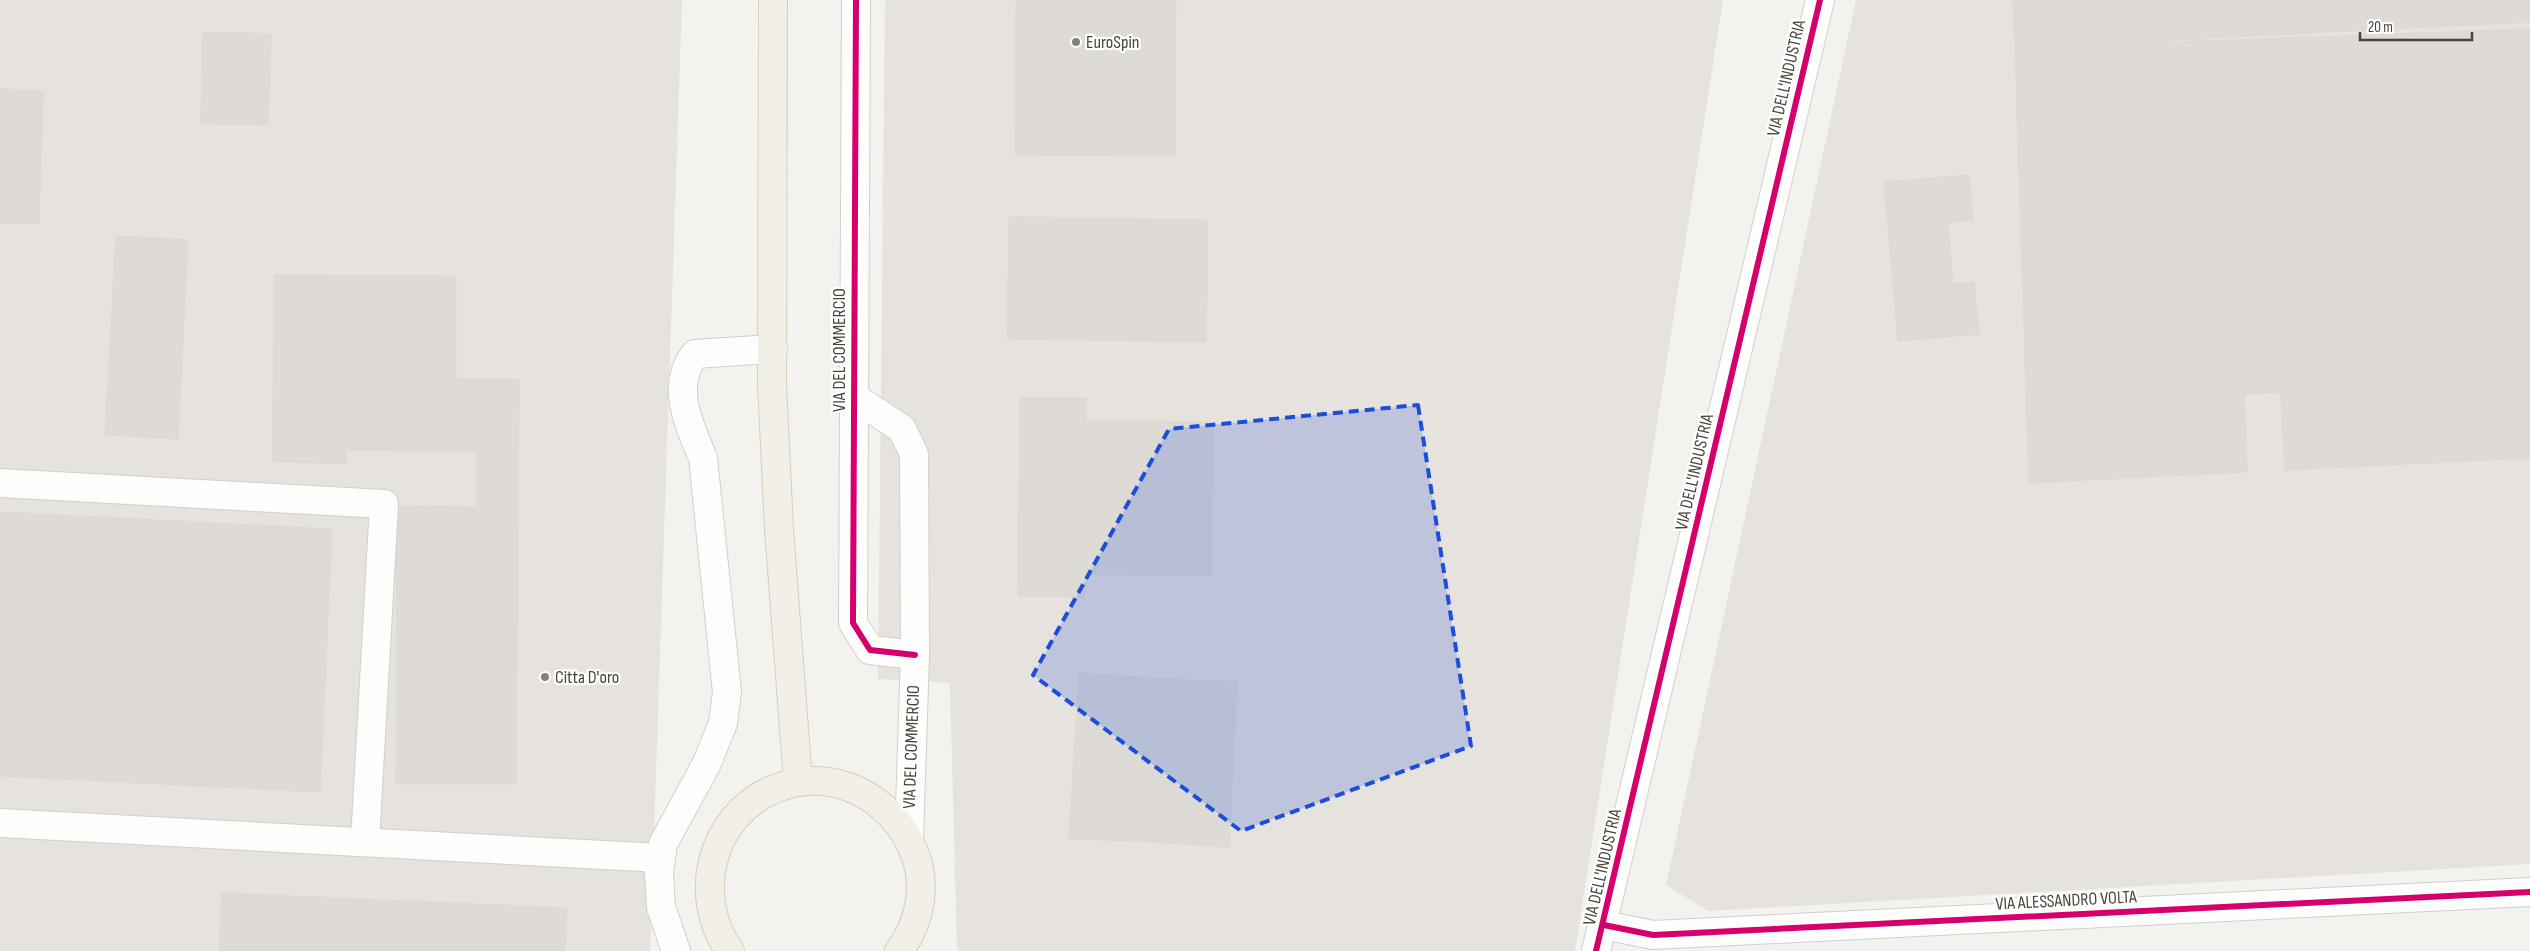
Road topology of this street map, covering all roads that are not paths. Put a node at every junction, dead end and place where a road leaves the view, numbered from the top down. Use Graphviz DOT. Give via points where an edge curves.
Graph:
graph roads {
  1 [pos="769,0"];
  2 [pos="856,0"];
  3 [pos="1820,0"];
  4 [pos="772,349"];
  5 [pos="854,397"];
  6 [pos="0,483"];
  7 [pos="915,655"];
  8 [pos="798,782"];
  9 [pos="0,823"];
  10 [pos="909,838"];
  11 [pos="365,842"];
  12 [pos="661,858"];
  13 [pos="2530,892"];
  14 [pos="1604,925"];
  15 [pos="676,951"];
  16 [pos="730,951"];
  17 [pos="899,951"];
  18 [pos="1596,951"];
  1 -- 4 [label="main road"];
  2 -- 5 [label="street, VIA DEL COMMERCIO"];
  3 -- 14 [label="street, VIA DELL'INDUSTRIA"];
  4 -- 8 [label="main road" via="779,529"];
  4 -- 12 [label="street" via="695,354 686,365 682,380 683,404 704,458 727,692 723,724 707,763 663,844"];
  5 -- 7 [label="street, VIA DEL COMMERCIO" via="902,429 914,454"];
  5 -- 7 [label="street, VIA DEL COMMERCIO" via="853,623 870,650"];
  6 -- 11 [label="street" via="384,504"];
  7 -- 10 [label="street, VIA DEL COMMERCIO"];
  8 -- 10 [label="main road" via="820,781 863,792 897,820"];
  8 -- 16 [label="main road" via="774,789 751,802 719,841 710,866 708,891 713,916"];
  9 -- 11 [label="street"];
  10 -- 17 [label="main road" via="918,863 921,890 917,916"];
  11 -- 12 [label="street"];
  12 -- 15 [label="street" via="661,907"];
  13 -- 14 [label="street, VIA ALESSANDRO VOLTA" via="1653,935"];
  14 -- 18 [label="street, VIA DELL'INDUSTRIA"];
}
